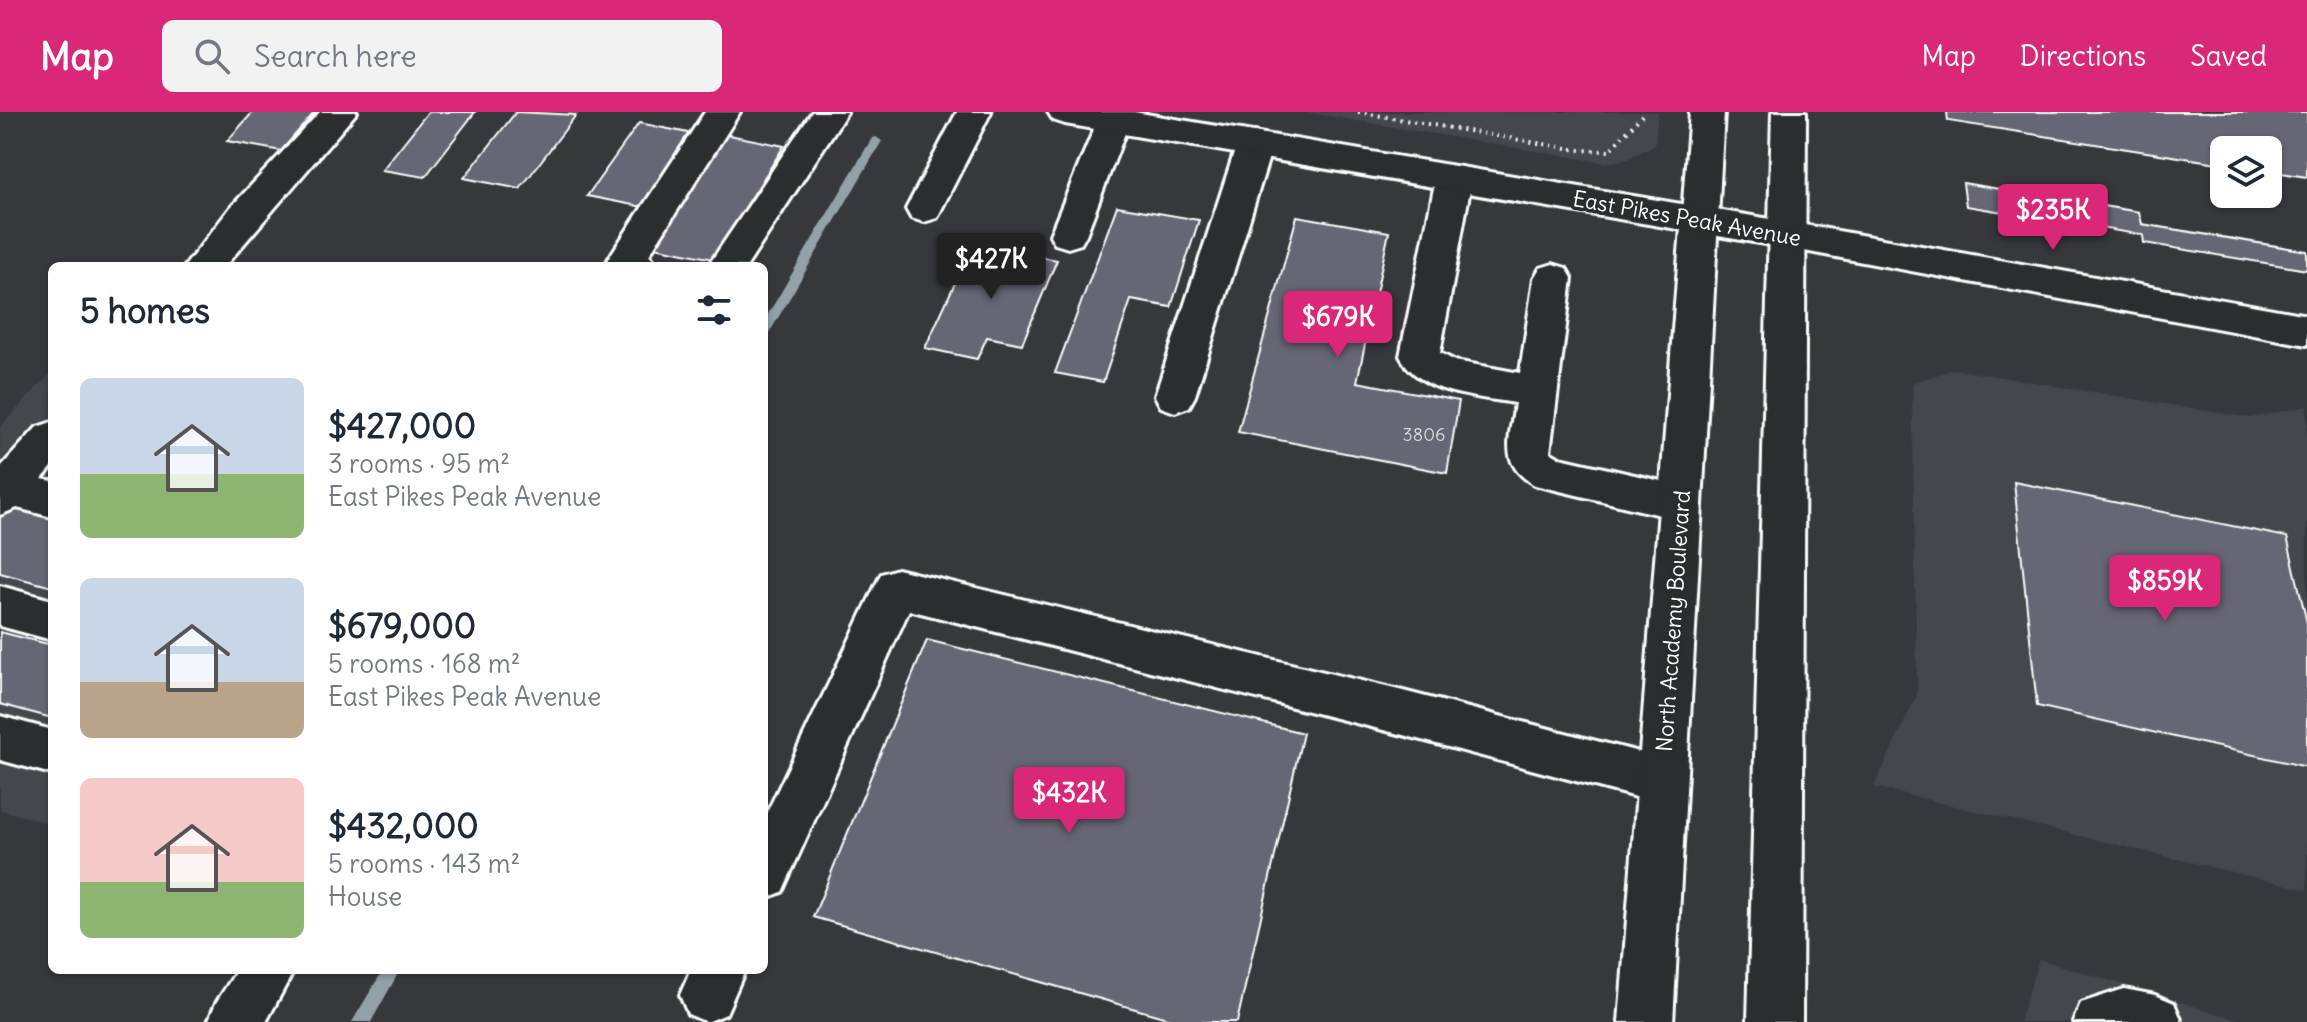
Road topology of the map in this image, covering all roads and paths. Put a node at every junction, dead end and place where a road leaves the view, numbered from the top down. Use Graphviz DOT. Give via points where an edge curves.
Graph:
graph roads {
  1 [pos="340,112"];
  2 [pos="723,112"];
  3 [pos="830,112"];
  4 [pos="974,112"];
  5 [pos="1065,112"];
  6 [pos="1358,112"];
  7 [pos="1645,112"];
  8 [pos="1707,112"];
  9 [pos="1789,112"];
  10 [pos="1113,120"];
  11 [pos="1242,132"];
  12 [pos="1454,178"];
  13 [pos="924,209"];
  14 [pos="1700,220"];
  15 [pos="1068,235"];
  16 [pos="1788,235"];
  17 [pos="207,262"];
  18 [pos="626,262"];
  19 [pos="730,262"];
  20 [pos="1553,278"];
  21 [pos="2307,330"];
  22 [pos="1175,396"];
  23 [pos="1536,397"];
  24 [pos="48,443"];
  25 [pos="4,492"];
  26 [pos="48,498"];
  27 [pos="1681,502"];
  28 [pos="0,606"];
  29 [pos="48,619"];
  30 [pos="0,738"];
  31 [pos="48,751"];
  32 [pos="1662,781"];
  33 [pos="768,865"];
  34 [pos="265,974"];
  35 [pos="235,1022"];
  36 [pos="1646,1022"];
  37 [pos="1775,1022"];
  38 [pos="2100,1022"];
  39 [pos="2155,1022"];
  1 -- 17 [label="main road"];
  2 -- 18 [label="main road"];
  3 -- 19 [label="main road"];
  4 -- 13 [label="main road"];
  5 -- 10 [label="main road, East Pikes Peak Avenue"];
  6 -- 7 [label="path" via="1609,151"];
  8 -- 14 [label="main road, North Academy Boulevard"];
  9 -- 16 [label="main road"];
  10 -- 11 [label="main road, East Pikes Peak Avenue"];
  10 -- 15 [label="main road"];
  11 -- 12 [label="main road, East Pikes Peak Avenue"];
  11 -- 22 [label="main road"];
  12 -- 14 [label="main road, East Pikes Peak Avenue"];
  12 -- 23 [label="main road" via="1420,356 1431,369 1522,388"];
  14 -- 16 [label="main road, East Pikes Peak Avenue"];
  14 -- 27 [label="main road, North Academy Boulevard"];
  16 -- 21 [label="main road, East Pikes Peak Avenue"];
  16 -- 37 [label="main road"];
  20 -- 23 [label="main road"];
  23 -- 27 [label="main road" via="1529,456 1536,465 1570,480"];
  24 -- 25 [label="main road"];
  25 -- 26 [label="main road"];
  27 -- 32 [label="main road, North Academy Boulevard"];
  28 -- 29 [label="main road"];
  30 -- 31 [label="main road"];
  32 -- 33 [label="main road" via="897,588"];
  32 -- 36 [label="main road, North Academy Boulevard"];
  34 -- 35 [label="main road"];
  38 -- 39 [label="main road" via="2124,1016"];
}
